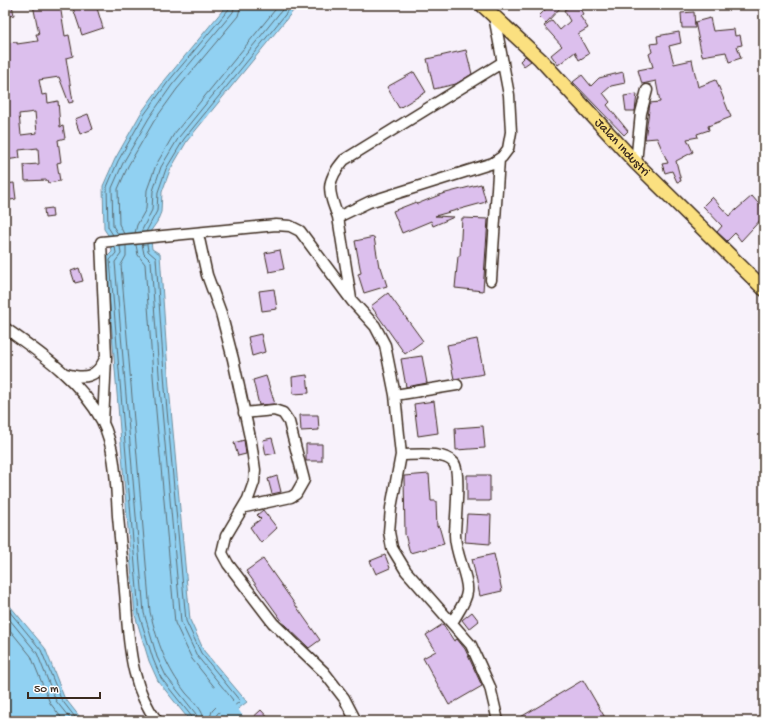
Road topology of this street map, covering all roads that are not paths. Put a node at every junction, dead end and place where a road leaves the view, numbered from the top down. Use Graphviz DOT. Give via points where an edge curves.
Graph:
graph roads {
  1 [pos="482,5"];
  2 [pos="494,16"];
  3 [pos="503,62"];
  4 [pos="647,90"];
  5 [pos="499,159"];
  6 [pos="636,163"];
  7 [pos="338,217"];
  8 [pos="198,234"];
  9 [pos="491,280"];
  10 [pos="764,289"];
  11 [pos="352,301"];
  12 [pos="5,328"];
  13 [pos="106,357"];
  14 [pos="66,374"];
  15 [pos="457,385"];
  16 [pos="395,395"];
  17 [pos="244,413"];
  18 [pos="102,423"];
  19 [pos="401,455"];
  20 [pos="245,507"];
  21 [pos="452,622"];
  22 [pos="157,721"];
  23 [pos="356,721"];
  24 [pos="498,721"];
  1 -- 2 [label="main road, Jalan Industri"];
  2 -- 3 [label="street"];
  2 -- 6 [label="main road, Jalan Industri" via="540,60"];
  3 -- 5 [label="street" via="511,132 508,149"];
  3 -- 7 [label="street" via="344,160 331,179 329,188"];
  4 -- 6 [label="street" via="640,113"];
  5 -- 7 [label="street" via="486,166 369,202"];
  5 -- 9 [label="street"];
  6 -- 10 [label="main road, Jalan Industri"];
  7 -- 11 [label="street"];
  8 -- 11 [label="street" via="276,225 296,228 304,235"];
  8 -- 13 [label="street" via="101,242"];
  8 -- 17 [label="street" via="207,276 223,320"];
  11 -- 16 [label="street" via="381,336 388,355"];
  12 -- 14 [label="street"];
  13 -- 14 [label="street" via="99,371 91,375"];
  13 -- 18 [label="street"];
  14 -- 18 [label="street" via="92,406"];
  15 -- 16 [label="street"];
  16 -- 19 [label="street"];
  17 -- 20 [label="street" via="255,477"];
  17 -- 20 [label="street" via="274,410 283,412 289,422 304,480 296,494 291,497"];
  18 -- 22 [label="street" via="113,458 128,625 136,678 145,703"];
  19 -- 21 [label="street" via="390,514 389,532 392,548 406,571"];
  19 -- 21 [label="street" via="443,456 451,460 456,467 455,537 468,590"];
  20 -- 23 [label="street" via="226,536 221,548 223,557 274,623 324,672 344,698"];
  21 -- 24 [label="street" via="478,657 490,687"];
}
